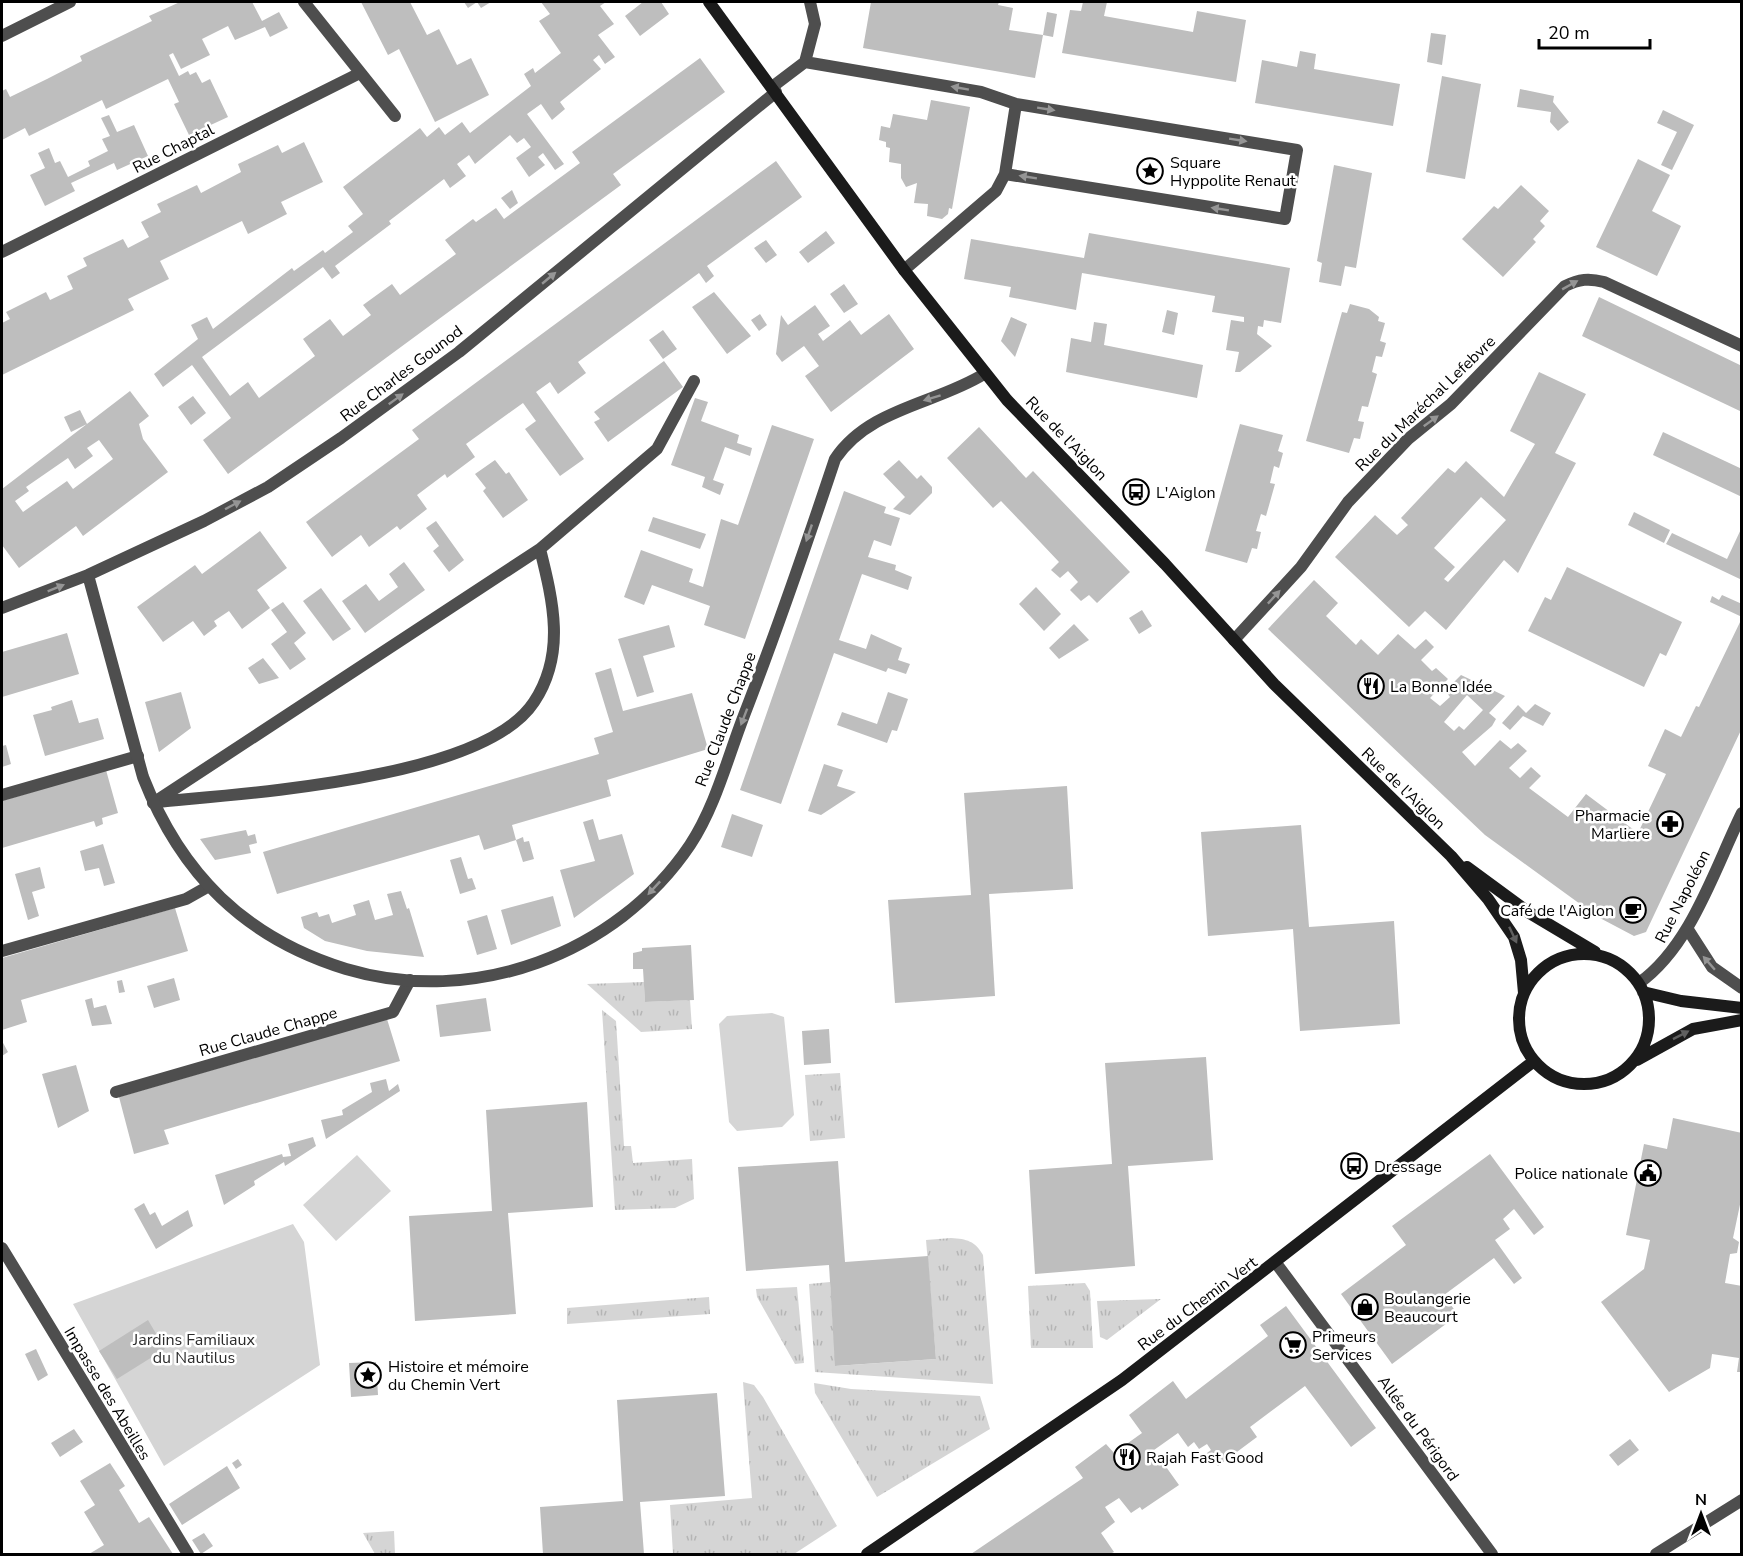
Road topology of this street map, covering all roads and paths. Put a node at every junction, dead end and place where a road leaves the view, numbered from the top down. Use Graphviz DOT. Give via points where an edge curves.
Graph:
graph roads {
  1 [pos="70,2"];
  2 [pos="304,2"];
  3 [pos="709,2"];
  4 [pos="810,2"];
  5 [pos="2,36"];
  6 [pos="805,62"];
  7 [pos="360,73"];
  8 [pos="774,90"];
  9 [pos="1016,104"];
  10 [pos="395,116"];
  11 [pos="1005,174"];
  12 [pos="2,252"];
  13 [pos="904,270"];
  14 [pos="1742,346"];
  15 [pos="984,374"];
  16 [pos="693,381"];
  17 [pos="540,549"];
  18 [pos="88,575"];
  19 [pos="2,608"];
  20 [pos="1234,640"];
  21 [pos="138,756"];
  22 [pos="2,795"];
  23 [pos="153,803"];
  24 [pos="1742,813"];
  25 [pos="1452,856"];
  26 [pos="209,886"];
  27 [pos="1687,928"];
  28 [pos="2,951"];
  29 [pos="1602,956"];
  30 [pos="410,980"];
  31 [pos="1641,988"];
  32 [pos="1742,988"];
  33 [pos="1524,993"];
  34 [pos="1742,1008"];
  35 [pos="1742,1020"];
  36 [pos="1534,1061"];
  37 [pos="1631,1064"];
  38 [pos="116,1092"];
  39 [pos="2,1248"];
  40 [pos="1276,1263"];
  41 [pos="1742,1500"];
  42 [pos="188,1554"];
  43 [pos="867,1554"];
  44 [pos="1492,1554"];
  45 [pos="1656,1554"];
  1 -- 5 [label="street"];
  2 -- 7 [label="street"];
  3 -- 8 [label="main road, Rue de l'Aiglon"];
  4 -- 6 [label="street" via="814,24"];
  6 -- 8 [label="street, Rue Charles Gounod"];
  9 -- 6 [label="street, one-way" via="981,92"];
  7 -- 10 [label="street"];
  7 -- 12 [label="street, Rue Chaptal"];
  8 -- 13 [label="main road, Rue de l'Aiglon"];
  18 -- 8 [label="street, Rue Charles Gounod, one-way" via="268,487 367,421 459,352"];
  9 -- 11 [label="street"];
  9 -- 11 [label="street, one-way" via="1297,150 1285,219"];
  11 -- 13 [label="street" via="982,205"];
  13 -- 15 [label="main road, Rue de l'Aiglon"];
  20 -- 14 [label="street, Rue du Maréchal Lefebvre, one-way" via="1301,567 1348,502 1408,439 1452,405 1565,286 1577,280 1604,282"];
  15 -- 20 [label="main road, Rue de l'Aiglon"];
  15 -- 30 [label="street, Rue Claude Chappe, one-way" via="959,388 891,413 835,459 767,657 712,801 690,844 645,897 560,955 483,978"];
  16 -- 17 [label="street" via="657,449"];
  17 -- 23 [label="street"];
  17 -- 23 [label="street" via="556,619 552,661 534,702 521,720 504,733 459,753 345,781"];
  19 -- 18 [label="street, Rue Charles Gounod, one-way"];
  18 -- 21 [label="street, Rue Claude Chappe"];
  20 -- 25 [label="main road, Rue de l'Aiglon" via="1281,692"];
  21 -- 22 [label="street"];
  21 -- 23 [label="street, Rue Claude Chappe"];
  23 -- 26 [label="street, Rue Claude Chappe" via="172,840"];
  24 -- 27 [label="street, Rue Napoléon"];
  25 -- 29 [label="main road, Rue de l'Aiglon" via="1528,912"];
  25 -- 33 [label="main road, Rue de l'Aiglon, one-way" via="1514,937"];
  26 -- 28 [label="street" via="186,899"];
  26 -- 30 [label="street, Rue Claude Chappe" via="236,912 302,953 352,970"];
  27 -- 31 [label="street, Rue Napoléon"];
  32 -- 27 [label="street, one-way" via="1712,967"];
  29 -- 31 [label="main road" via="1623,967"];
  29 -- 33 [label="main road" via="1581,954 1553,962 1536,975"];
  30 -- 38 [label="street, Rue Claude Chappe" via="393,1012"];
  31 -- 34 [label="main road" via="1681,1001"];
  31 -- 37 [label="main road" via="1648,1011 1648,1030"];
  33 -- 36 [label="main road" via="1519,1023 1522,1040"];
  37 -- 35 [label="main road, one-way" via="1693,1029"];
  36 -- 37 [label="main road" via="1556,1078 1582,1084 1615,1076"];
  36 -- 40 [label="main road, Rue du Chemin Vert"];
  39 -- 42 [label="street, Impasse des Abeilles"];
  40 -- 43 [label="main road, Rue du Chemin Vert" via="1094,1400"];
  40 -- 44 [label="street, Allée du Périgord"];
  41 -- 45 [label="street"];
}
